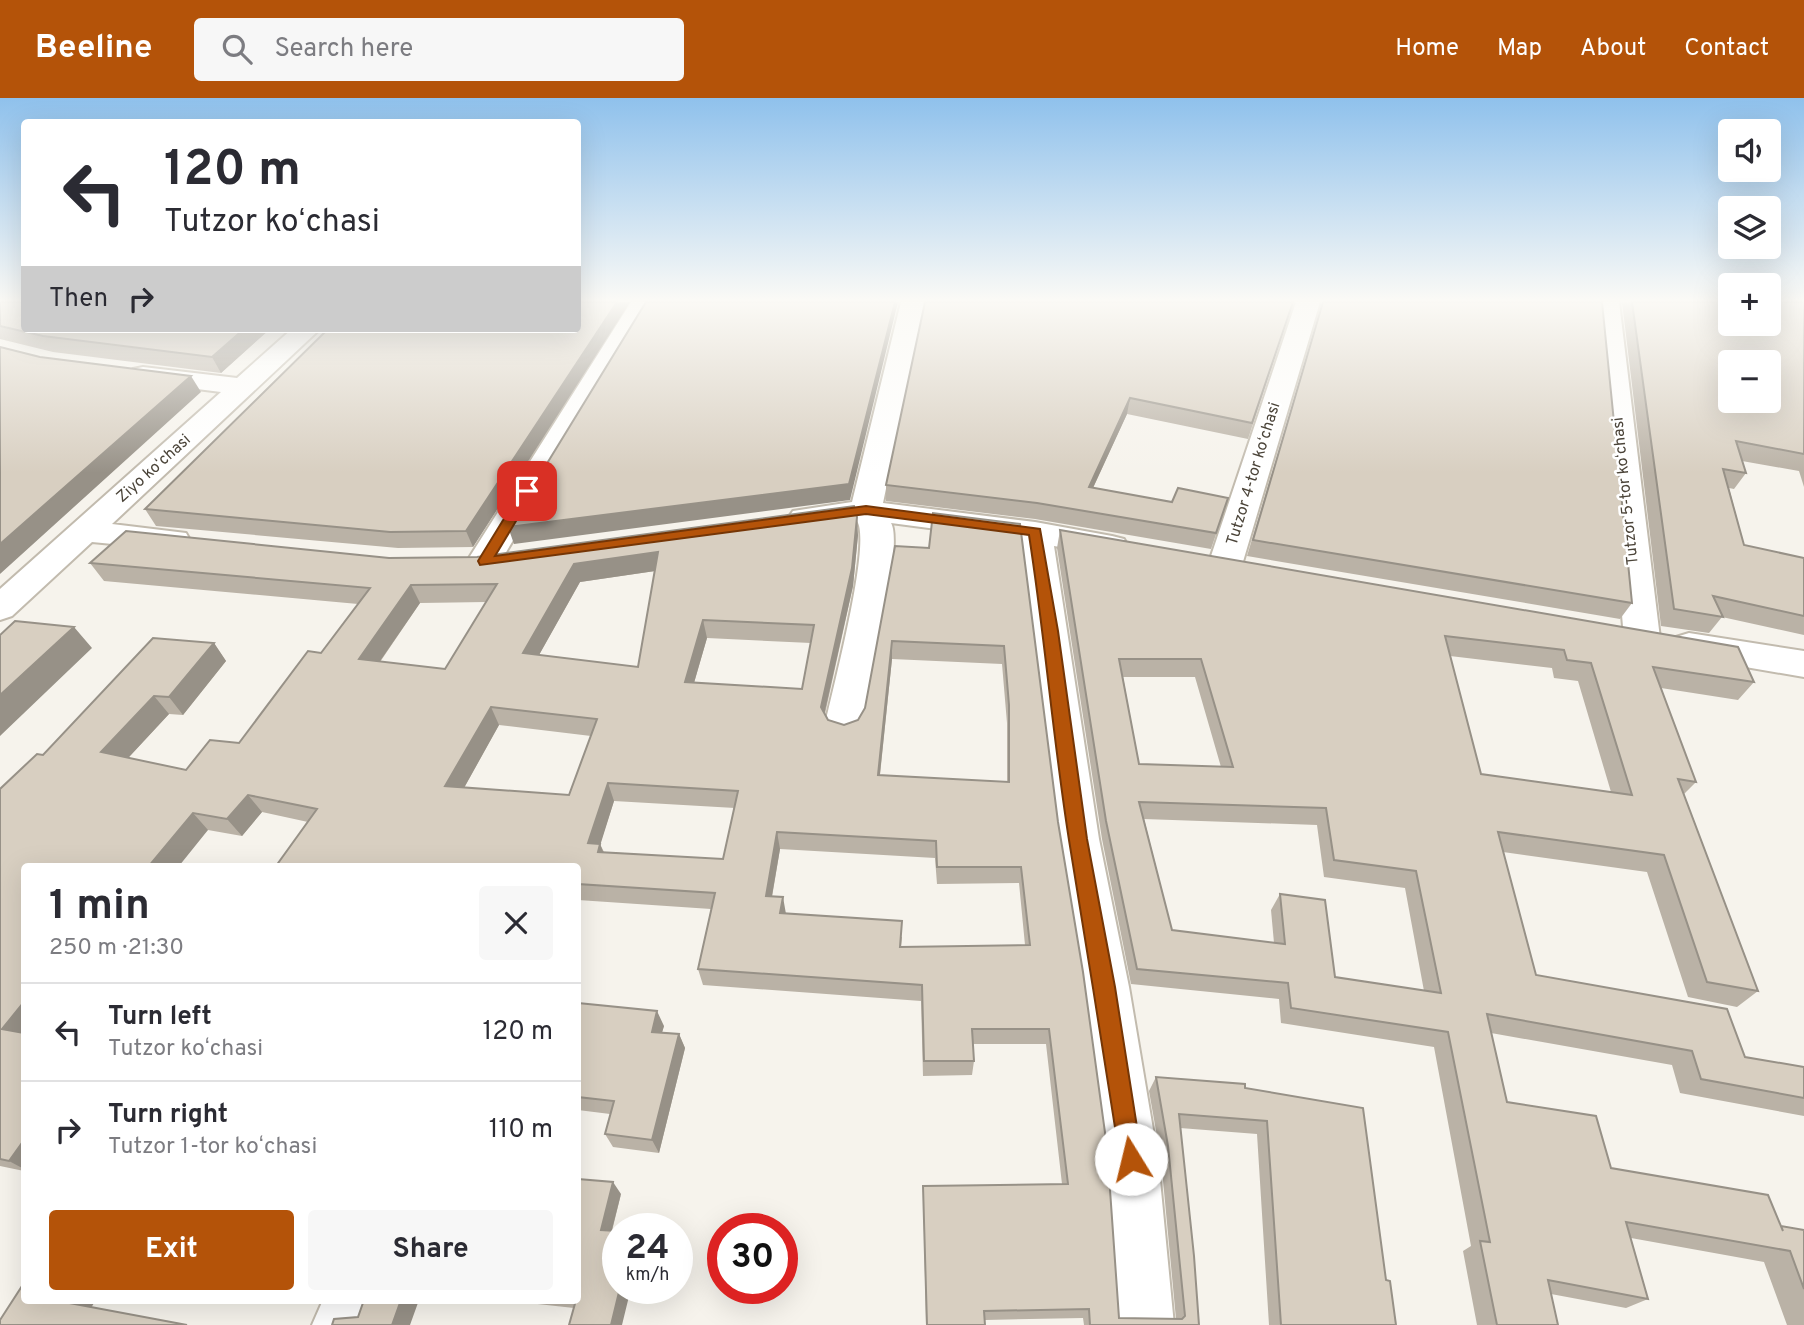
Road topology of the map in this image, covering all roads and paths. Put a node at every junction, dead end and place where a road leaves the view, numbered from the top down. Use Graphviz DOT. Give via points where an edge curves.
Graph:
graph roads {
  1 [pos="275,359"];
  2 [pos="608,359"];
  3 [pos="900,359"];
  4 [pos="1289,359"];
  5 [pos="1611,359"];
  6 [pos="115,371"];
  7 [pos="245,387"];
  8 [pos="866,510"];
  9 [pos="771,523"];
  10 [pos="85,531"];
  11 [pos="1035,532"];
  12 [pos="207,543"];
  13 [pos="1143,551"];
  14 [pos="525,556"];
  15 [pos="484,561"];
  16 [pos="447,562"];
  17 [pos="1225,565"];
  18 [pos="0,608"];
  19 [pos="1804,664"];
  20 [pos="844,725"];
  21 [pos="351,1304"];
  22 [pos="342,1325"];
  23 [pos="1143,1325"];
  1 -- 7 [label="street, Ziyo koʻchasi"];
  2 -- 15 [label="street"];
  3 -- 8 [label="street"];
  4 -- 17 [label="street, Tutzor 4-tor koʻchasi"];
  5 -- 19 [label="street, Tutzor 5-tor koʻchasi" via="1628,636"];
  6 -- 7 [label="street"];
  7 -- 10 [label="street, Ziyo koʻchasi"];
  8 -- 9 [label="street"];
  8 -- 11 [label="street"];
  8 -- 20 [label="street" via="878,528 877,559"];
  10 -- 12 [label="street"];
  10 -- 18 [label="street, Ziyo koʻchasi"];
  11 -- 13 [label="street"];
  11 -- 23 [label="street" via="1078,839 1131,1159"];
  14 -- 15 [label="street"];
  15 -- 16 [label="street"];
  21 -- 22 [label="street"];
}
